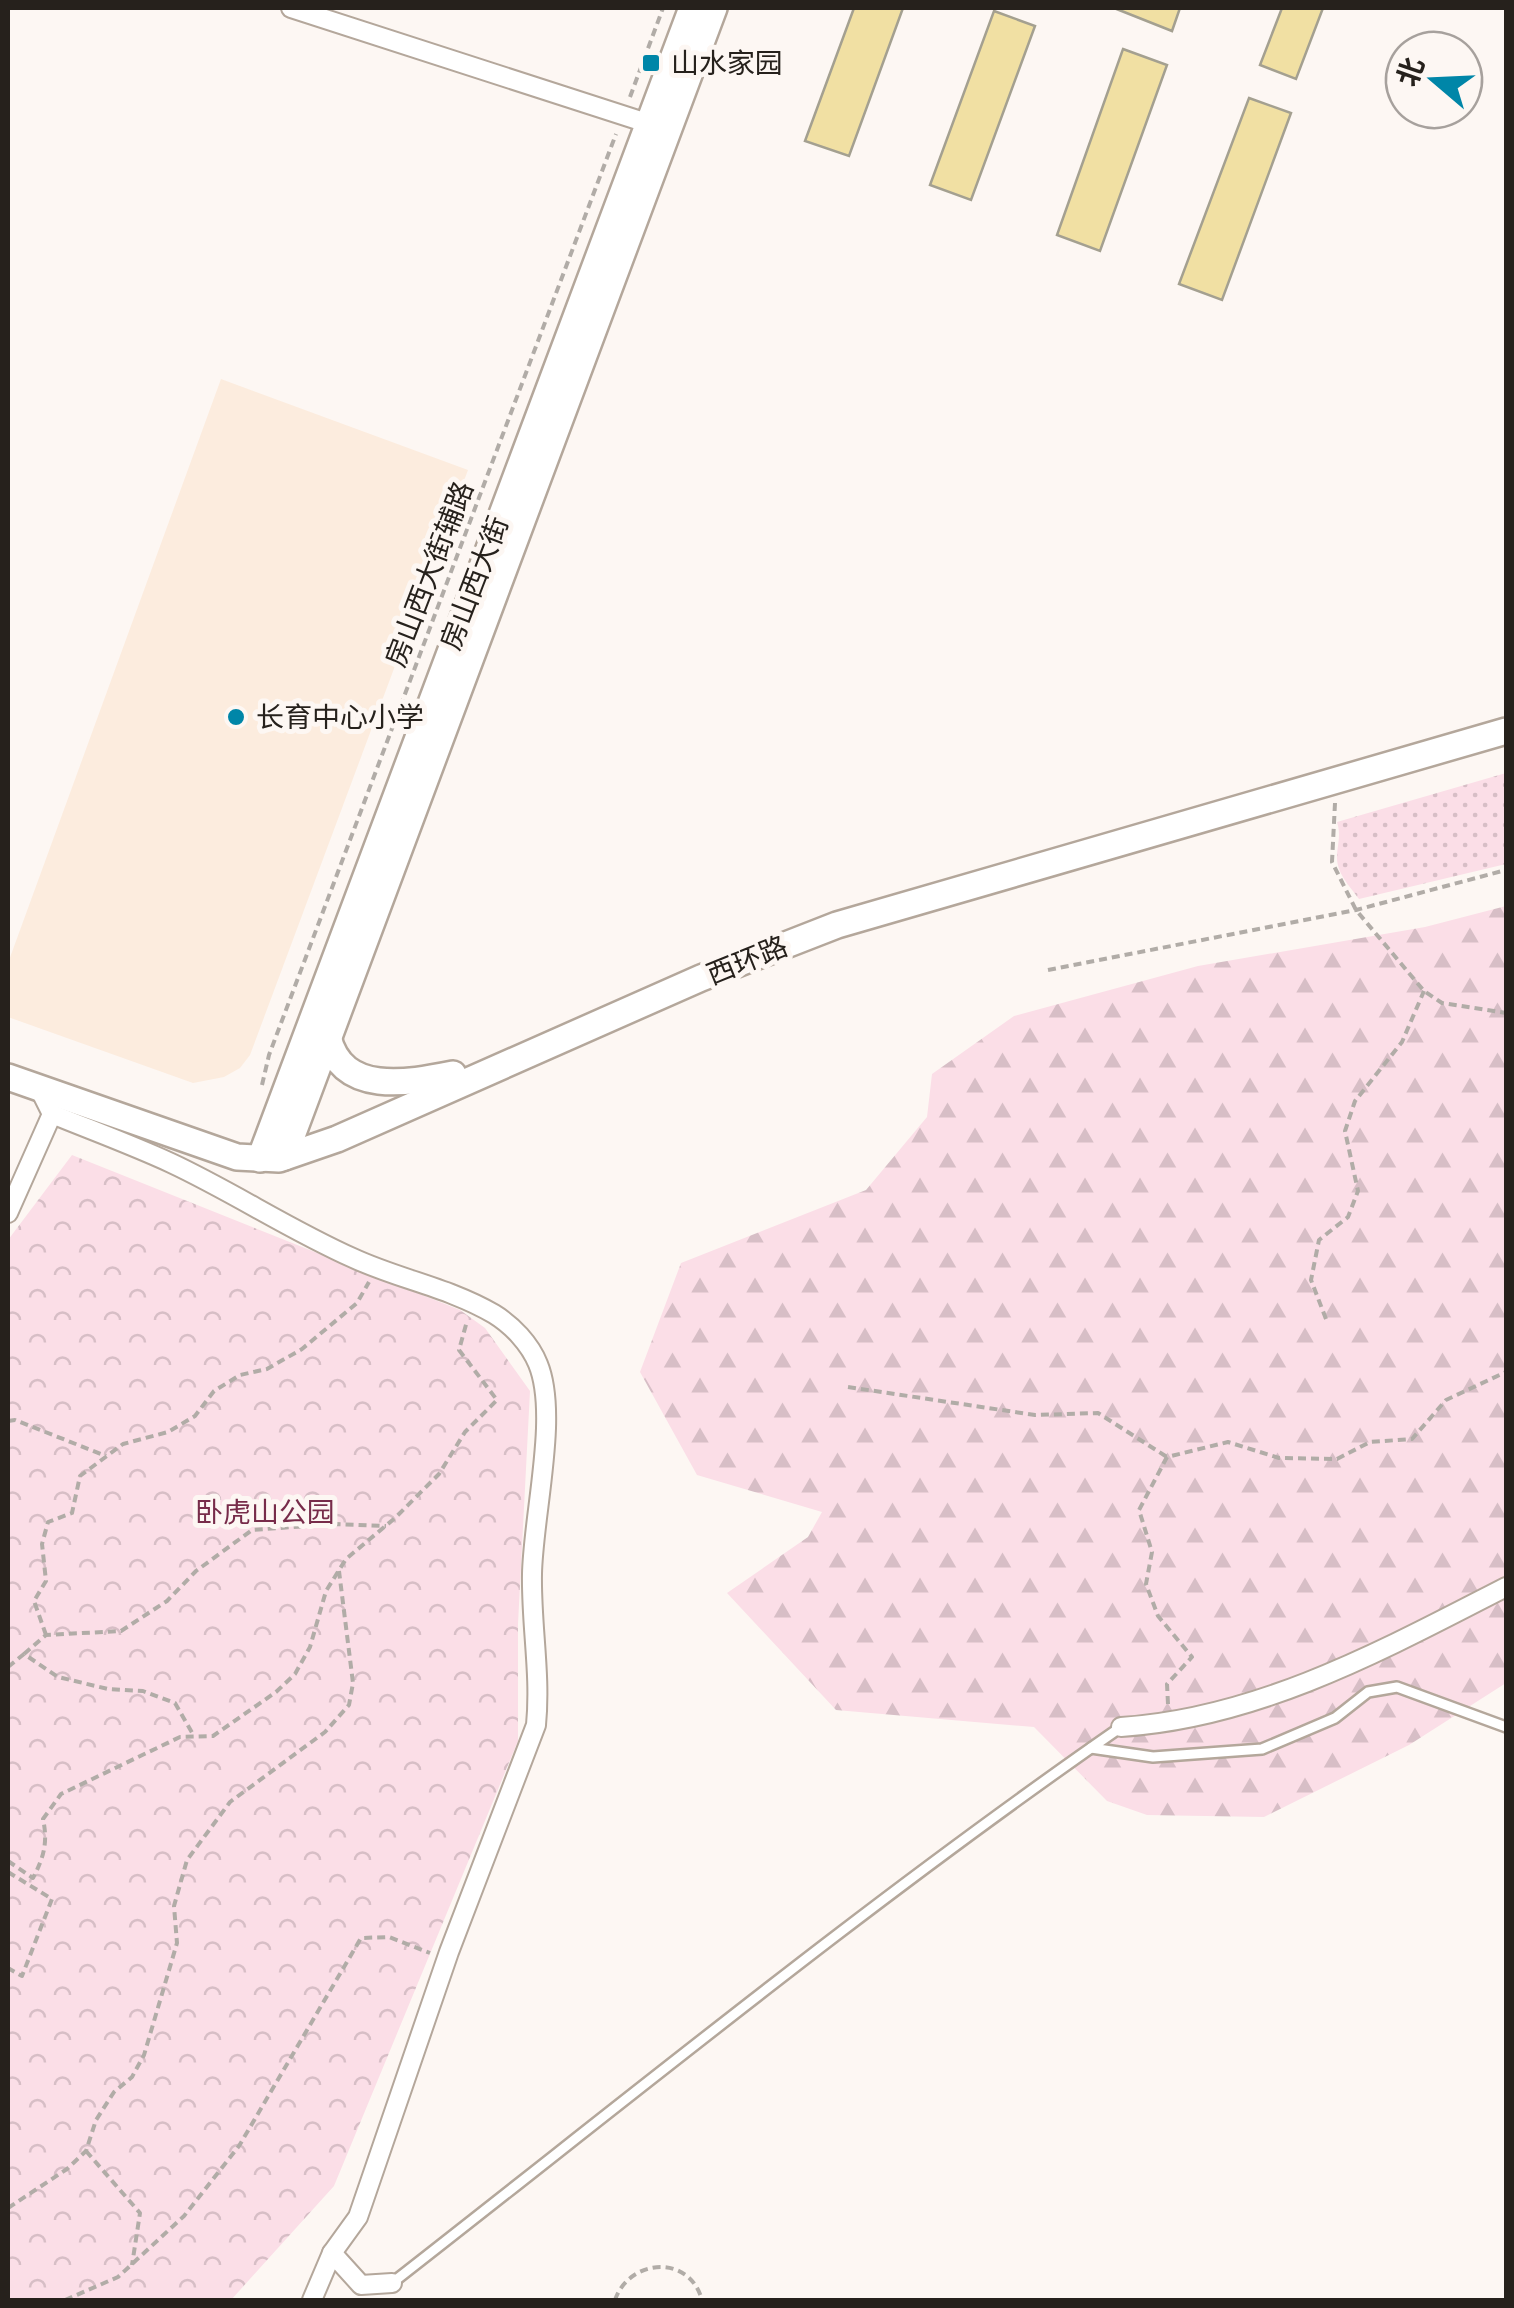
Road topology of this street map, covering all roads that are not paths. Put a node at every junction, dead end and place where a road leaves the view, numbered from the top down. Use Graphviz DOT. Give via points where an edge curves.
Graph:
graph roads {
  1 [pos="291,8"];
  2 [pos="692,8"];
  3 [pos="714,8"];
  4 [pos="635,119"];
  5 [pos="1506,718"];
  6 [pos="1506,732"];
  7 [pos="328,1036"];
  8 [pos="8,1064"];
  9 [pos="453,1074"];
  10 [pos="8,1078"];
  11 [pos="39,1088"];
  12 [pos="52,1114"];
  13 [pos="275,1151"];
  14 [pos="8,1213"];
  15 [pos="1506,1586"];
  16 [pos="1506,1726"];
  17 [pos="1122,1727"];
  18 [pos="1091,1748"];
  19 [pos="332,2253"];
  20 [pos="392,2283"];
  21 [pos="312,2300"];
  1 -- 4 [label="street"];
  2 -- 4 [label="main road, 房山西大街"];
  3 -- 7 [label="main road, 房山西大街"];
  4 -- 13 [label="main road, 房山西大街"];
  5 -- 9 [label="main road, 西环路" via="840,912 750,944"];
  6 -- 13 [label="main road, 西环路" via="772,948 337,1140"];
  7 -- 9 [label="main road" via="340,1064 370,1080 401,1083"];
  7 -- 13 [label="main road, 房山西大街"];
  8 -- 13 [label="main road"];
  9 -- 13 [label="main road, 西环路"];
  10 -- 11 [label="main road"];
  11 -- 12 [label="street"];
  11 -- 13 [label="main road" via="237,1156"];
  12 -- 14 [label="street"];
  12 -- 19 [label="street" via="172,1164 354,1259 497,1315 537,1360 547,1390 533,1532 536,1726 358,2217"];
  15 -- 17 [label="street" via="1269,1699 1168,1724"];
  16 -- 18 [label="lane" via="1397,1686 1368,1692 1335,1718 1262,1749 1153,1757"];
  17 -- 18 [label="lane"];
  18 -- 20 [label="lane" via="761,1994"];
  19 -- 20 [label="street" via="361,2285"];
  19 -- 21 [label="street"];
}
